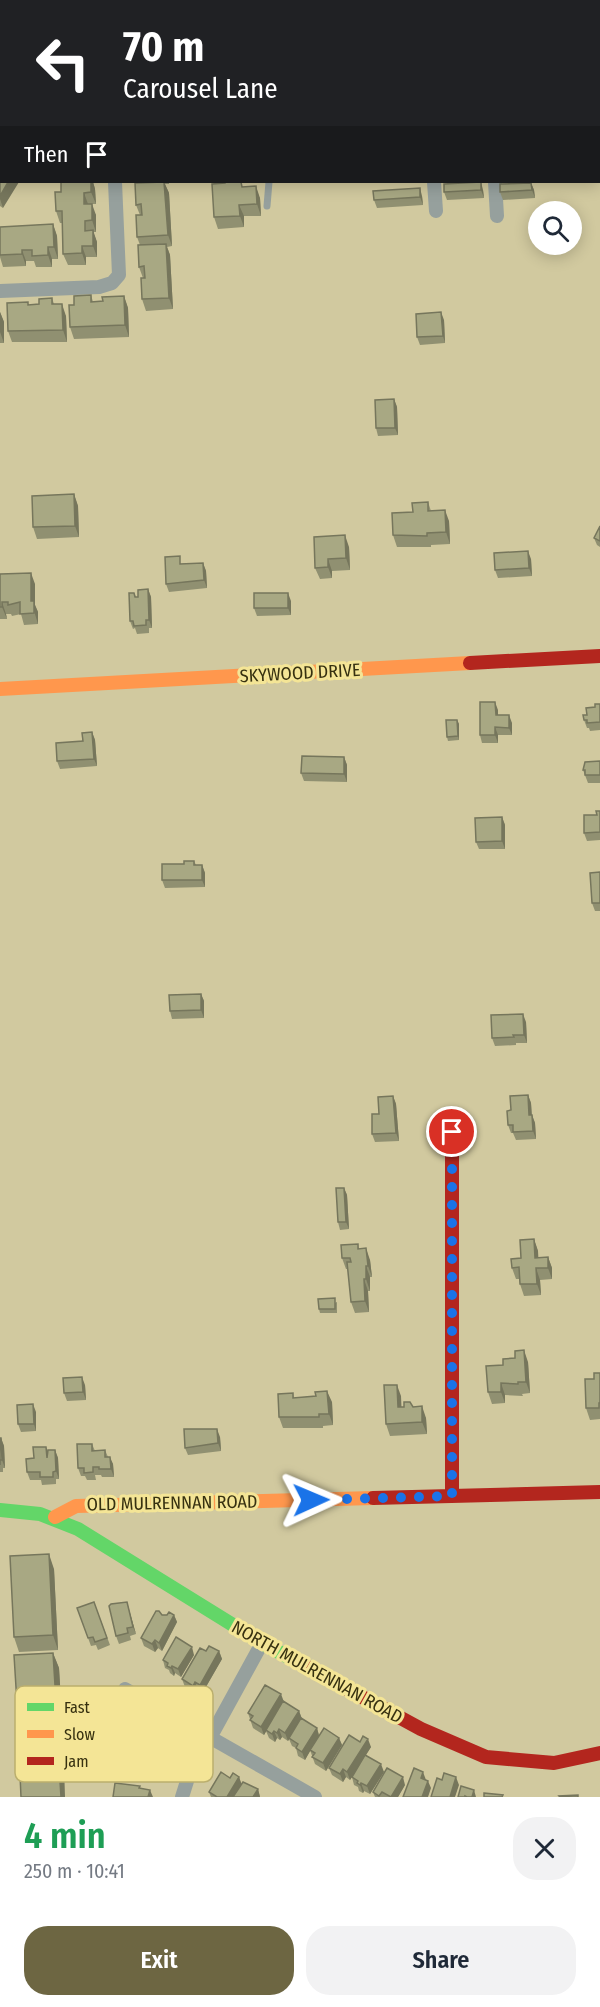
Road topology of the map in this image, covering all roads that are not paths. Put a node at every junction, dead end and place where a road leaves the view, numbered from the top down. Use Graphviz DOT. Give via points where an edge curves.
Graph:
graph roads {
  1 [pos="115,183"];
  2 [pos="269,183"];
  3 [pos="435,183"];
  4 [pos="495,183"];
  5 [pos="267,206"];
  6 [pos="436,212"];
  7 [pos="497,216"];
  8 [pos="0,291"];
  9 [pos="600,656"];
  10 [pos="0,689"];
  11 [pos="452,1132"];
  12 [pos="600,1492"];
  13 [pos="452,1496"];
  14 [pos="0,1510"];
  15 [pos="55,1517"];
  16 [pos="262,1643"];
  17 [pos="213,1731"];
  18 [pos="213,1738"];
  19 [pos="600,1753"];
  20 [pos="187,1782"];
  21 [pos="182,1797"];
  22 [pos="315,1797"];
  1 -- 8 [label="street" via="119,275 112,283"];
  2 -- 5 [label="lane"];
  3 -- 6 [label="street"];
  4 -- 7 [label="street"];
  9 -- 10 [label="street, SKYWOOD DRIVE"];
  11 -- 13 [label="street"];
  12 -- 13 [label="street, OLD MULRENNAN ROAD"];
  13 -- 15 [label="street, OLD MULRENNAN ROAD" via="76,1506"];
  14 -- 15 [label="street"];
  15 -- 16 [label="street, NORTH MULRENNAN ROAD"];
  16 -- 17 [label="street"];
  16 -- 19 [label="street, NORTH MULRENNAN ROAD" via="421,1730 486,1757 554,1763"];
  18 -- 22 [label="street"];
  20 -- 21 [label="street"];
}
